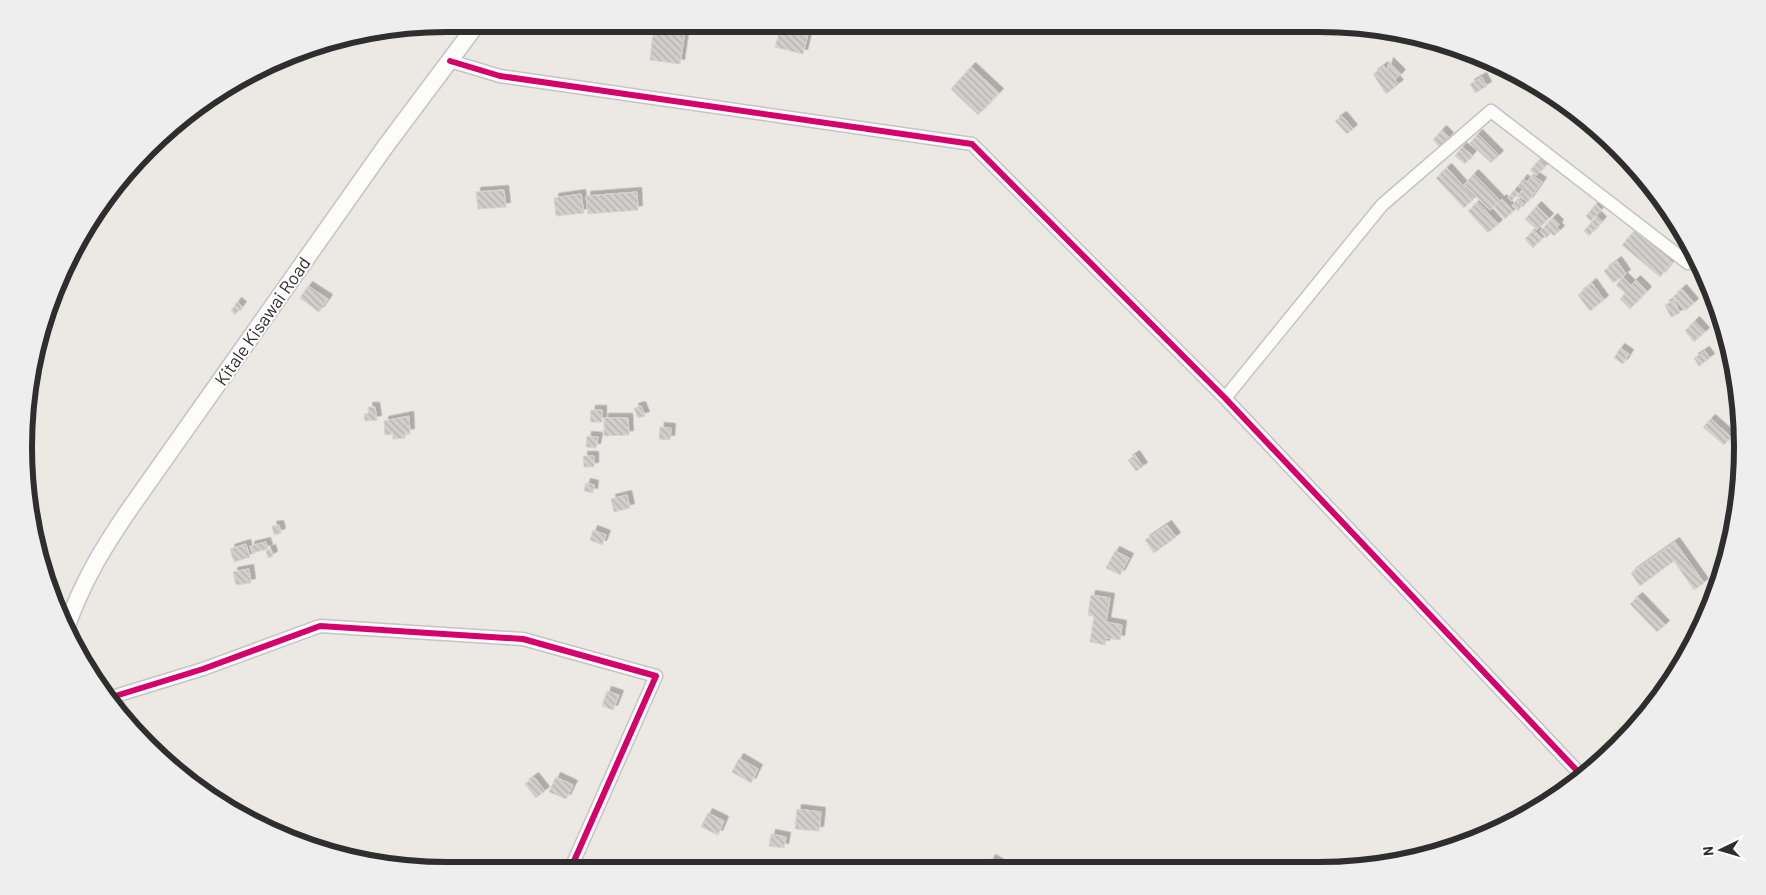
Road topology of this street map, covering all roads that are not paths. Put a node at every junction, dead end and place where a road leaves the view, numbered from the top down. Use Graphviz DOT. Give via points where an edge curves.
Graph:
graph roads {
  1 [pos="471,32"];
  2 [pos="450,61"];
  3 [pos="1690,262"];
  4 [pos="1225,398"];
  5 [pos="69,618"];
  6 [pos="115,696"];
  7 [pos="1578,771"];
  8 [pos="574,862"];
  1 -- 2 [label="street, Kitale Kisawai Road"];
  2 -- 4 [label="street" via="500,76 972,144"];
  2 -- 5 [label="street, Kitale Kisawai Road" via="385,147 130,507 76,598"];
  3 -- 4 [label="street" via="1492,111 1382,204"];
  4 -- 7 [label="street"];
  6 -- 8 [label="street" via="203,669 320,626 523,639 656,676"];
}
